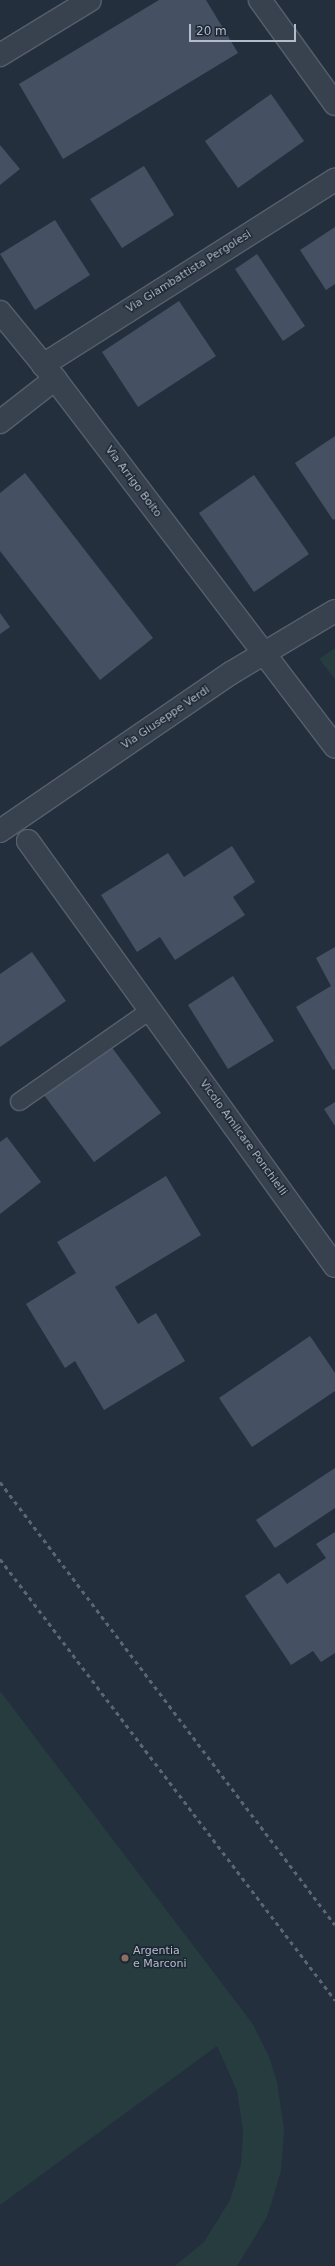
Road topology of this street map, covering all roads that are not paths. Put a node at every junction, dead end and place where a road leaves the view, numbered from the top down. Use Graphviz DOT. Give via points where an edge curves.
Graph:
graph roads {
  1 [pos="90,0"];
  2 [pos="260,0"];
  3 [pos="0,55"];
  4 [pos="335,104"];
  5 [pos="335,180"];
  6 [pos="0,312"];
  7 [pos="49,372"];
  8 [pos="0,422"];
  9 [pos="335,611"];
  10 [pos="263,654"];
  11 [pos="335,746"];
  12 [pos="0,831"];
  13 [pos="28,841"];
  14 [pos="151,1010"];
  15 [pos="20,1101"];
  16 [pos="335,1266"];
  1 -- 3 [label="street"];
  2 -- 4 [label="street"];
  5 -- 7 [label="street, Via Giambattista Pergolesi"];
  6 -- 7 [label="street, Via Arrigo Boito"];
  7 -- 8 [label="street, Via Giambattista Pergolesi"];
  7 -- 10 [label="street, Via Arrigo Boito"];
  9 -- 10 [label="street, Via Giuseppe Verdi"];
  10 -- 11 [label="street, Via Arrigo Boito"];
  10 -- 12 [label="street, Via Giuseppe Verdi"];
  13 -- 14 [label="street, Vicolo Amilcare Ponchielli"];
  14 -- 15 [label="lane"];
  14 -- 16 [label="street, Vicolo Amilcare Ponchielli"];
}
